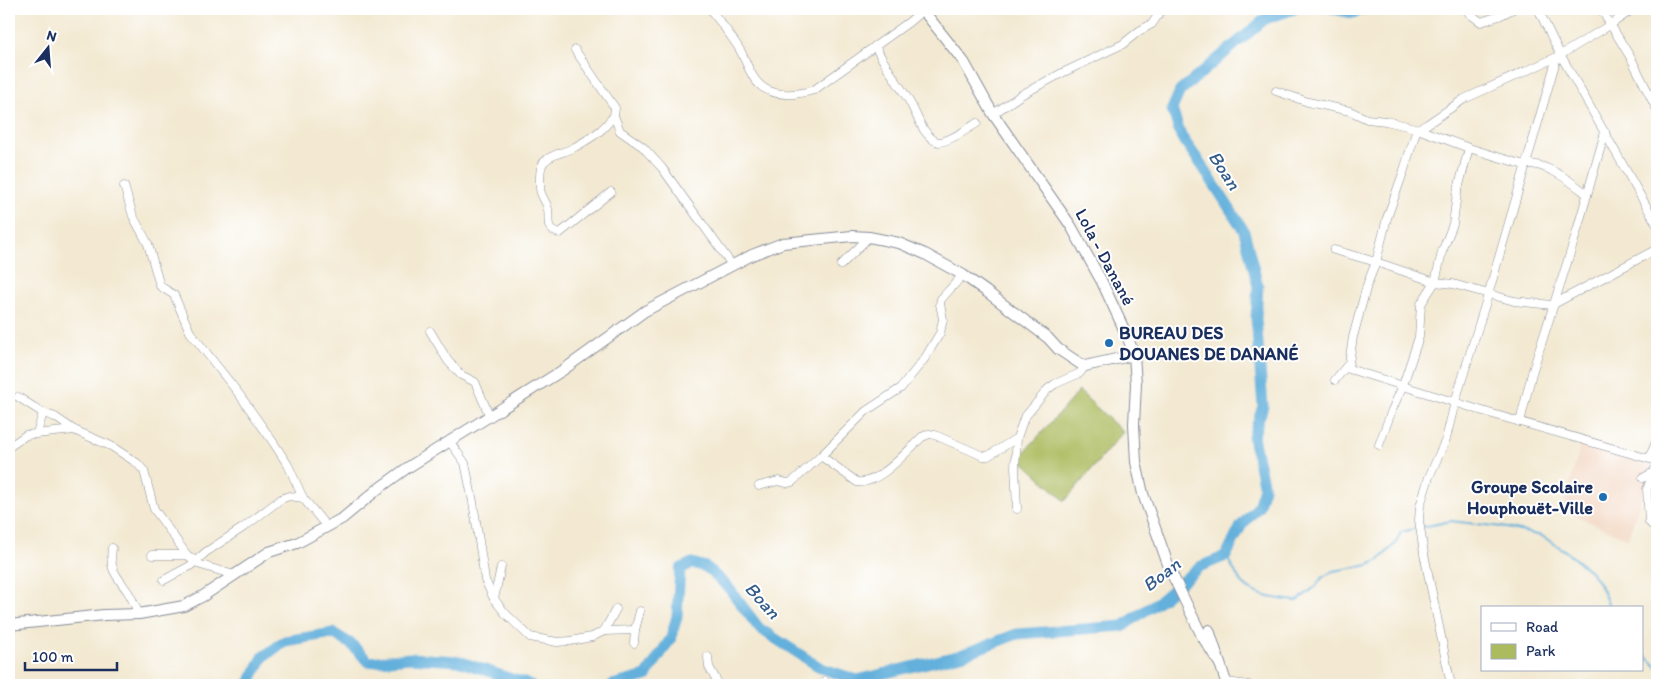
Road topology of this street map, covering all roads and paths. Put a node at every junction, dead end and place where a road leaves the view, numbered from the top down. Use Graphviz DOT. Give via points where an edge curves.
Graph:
graph roads {
  1 [pos="710,9"];
  2 [pos="922,9"];
  3 [pos="1162,9"];
  4 [pos="1466,9"];
  5 [pos="1514,9"];
  6 [pos="1538,9"];
  7 [pos="1601,9"];
  8 [pos="1633,9"];
  9 [pos="1610,25"];
  10 [pos="874,46"];
  11 [pos="575,50"];
  12 [pos="1558,55"];
  13 [pos="1276,90"];
  14 [pos="1657,110"];
  15 [pos="993,114"];
  16 [pos="614,116"];
  17 [pos="977,122"];
  18 [pos="1417,129"];
  19 [pos="1605,132"];
  20 [pos="1469,148"];
  21 [pos="1527,164"];
  22 [pos="124,186"];
  23 [pos="611,192"];
  24 [pos="1587,194"];
  25 [pos="1657,225"];
  26 [pos="869,237"];
  27 [pos="1657,249"];
  28 [pos="1334,250"];
  29 [pos="1376,262"];
  30 [pos="841,264"];
  31 [pos="732,265"];
  32 [pos="963,275"];
  33 [pos="1435,282"];
  34 [pos="1488,295"];
  35 [pos="1552,305"];
  36 [pos="430,331"];
  37 [pos="1134,355"];
  38 [pos="1085,366"];
  39 [pos="1346,368"];
  40 [pos="1335,380"];
  41 [pos="1404,385"];
  42 [pos="18,397"];
  43 [pos="1456,402"];
  44 [pos="44,413"];
  45 [pos="490,417"];
  46 [pos="1520,422"];
  47 [pos="74,430"];
  48 [pos="37,433"];
  49 [pos="1017,438"];
  50 [pos="1657,440"];
  51 [pos="450,442"];
  52 [pos="1379,445"];
  53 [pos="9,447"];
  54 [pos="822,456"];
  55 [pos="1648,458"];
  56 [pos="1657,463"];
  57 [pos="1654,472"];
  58 [pos="1642,478"];
  59 [pos="759,486"];
  60 [pos="303,498"];
  61 [pos="1017,509"];
  62 [pos="326,527"];
  63 [pos="1657,529"];
  64 [pos="112,548"];
  65 [pos="152,555"];
  66 [pos="187,555"];
  67 [pos="195,562"];
  68 [pos="501,567"];
  69 [pos="234,575"];
  70 [pos="164,580"];
  71 [pos="494,599"];
  72 [pos="616,609"];
  73 [pos="640,611"];
  74 [pos="139,614"];
  75 [pos="9,625"];
  76 [pos="635,630"];
  77 [pos="1209,630"];
  78 [pos="604,631"];
  79 [pos="634,643"];
  80 [pos="708,657"];
  81 [pos="1220,664"];
  82 [pos="1227,684"];
  83 [pos="719,685"];
  84 [pos="1250,685"];
  85 [pos="1451,685"];
  1 -- 10 [label="street" via="739,49 753,77 776,94 814,90"];
  2 -- 10 [label="street"];
  2 -- 15 [label="main road, Lola - Danané" via="964,62"];
  3 -- 15 [label="street" via="1152,24 1123,44 1021,95"];
  4 -- 5 [label="street" via="1481,22"];
  6 -- 12 [label="street"];
  7 -- 9 [label="street"];
  8 -- 9 [label="street"];
  9 -- 12 [label="street"];
  9 -- 14 [label="street"];
  10 -- 17 [label="street" via="932,140 945,140"];
  11 -- 16 [label="street" via="615,108"];
  12 -- 18 [label="street" via="1464,99"];
  12 -- 19 [label="street"];
  12 -- 21 [label="street"];
  13 -- 18 [label="street" via="1367,119 1386,120"];
  15 -- 37 [label="main road, Lola - Danané" via="1071,226 1102,282"];
  16 -- 23 [label="street" via="594,136 546,160 542,166 540,188 547,202 548,222 554,231 560,233"];
  16 -- 31 [label="street" via="623,134 643,147 662,168"];
  18 -- 20 [label="street"];
  18 -- 29 [label="street"];
  19 -- 24 [label="street"];
  19 -- 25 [label="street"];
  20 -- 21 [label="street"];
  20 -- 33 [label="street" via="1453,224"];
  21 -- 24 [label="street" via="1565,178"];
  21 -- 34 [label="street"];
  22 -- 60 [label="street" via="133,216 148,244 160,286 174,295 190,332 234,386 273,442"];
  24 -- 35 [label="street"];
  26 -- 30 [label="street"];
  26 -- 31 [label="main road" via="783,243"];
  26 -- 32 [label="main road" via="899,243"];
  27 -- 35 [label="street"];
  28 -- 29 [label="street"];
  29 -- 33 [label="street"];
  29 -- 39 [label="street"];
  31 -- 45 [label="main road" via="640,315"];
  32 -- 38 [label="main road" via="1048,338 1058,349"];
  32 -- 54 [label="street" via="941,299 940,334 910,378 901,388 866,411"];
  33 -- 34 [label="street"];
  33 -- 41 [label="street" via="1421,304 1419,337"];
  34 -- 35 [label="street"];
  34 -- 43 [label="street"];
  35 -- 46 [label="street"];
  36 -- 45 [label="street" via="451,366 475,382"];
  37 -- 38 [label="main road"];
  37 -- 81 [label="main road, Lola - Danané" via="1136,462 1143,494 1170,570 1202,636"];
  38 -- 49 [label="street" via="1080,373 1055,384 1042,395 1024,418"];
  39 -- 40 [label="street"];
  39 -- 41 [label="street"];
  41 -- 43 [label="street"];
  41 -- 52 [label="street"];
  42 -- 44 [label="street"];
  43 -- 46 [label="street"];
  43 -- 85 [label="street" via="1446,438 1422,495 1419,520"];
  44 -- 47 [label="street"];
  44 -- 48 [label="street"];
  45 -- 51 [label="main road"];
  46 -- 55 [label="street"];
  47 -- 48 [label="street"];
  47 -- 66 [label="street" via="111,446 137,463 144,471 154,509"];
  48 -- 53 [label="street" via="26,435"];
  49 -- 54 [label="street" via="988,456 935,435 922,436 877,478 863,483"];
  49 -- 61 [label="street"];
  50 -- 55 [label="street"];
  51 -- 62 [label="main road"];
  51 -- 71 [label="street" via="465,462 485,580"];
  54 -- 59 [label="street" via="792,482 778,480"];
  55 -- 56 [label="street"];
  56 -- 57 [label="street"];
  57 -- 58 [label="street"];
  57 -- 63 [label="street" via="1647,489 1647,499 1649,522"];
  60 -- 62 [label="street"];
  60 -- 67 [label="street" via="289,496 280,499"];
  62 -- 69 [label="main road" via="269,552"];
  64 -- 74 [label="street" via="113,572"];
  65 -- 66 [label="street"];
  66 -- 67 [label="street"];
  67 -- 69 [label="street"];
  67 -- 70 [label="street"];
  68 -- 71 [label="street"];
  69 -- 74 [label="main road" via="184,606"];
  71 -- 78 [label="street" via="530,637 570,641"];
  72 -- 78 [label="street"];
  73 -- 76 [label="street"];
  74 -- 75 [label="main road"];
  76 -- 78 [label="street"];
  76 -- 79 [label="street"];
  77 -- 81 [label="main road, Lola - Danané"];
  80 -- 83 [label="street" via="709,667"];
  81 -- 82 [label="main road, Lola - Danané"];
  82 -- 84 [label="street"];
}
